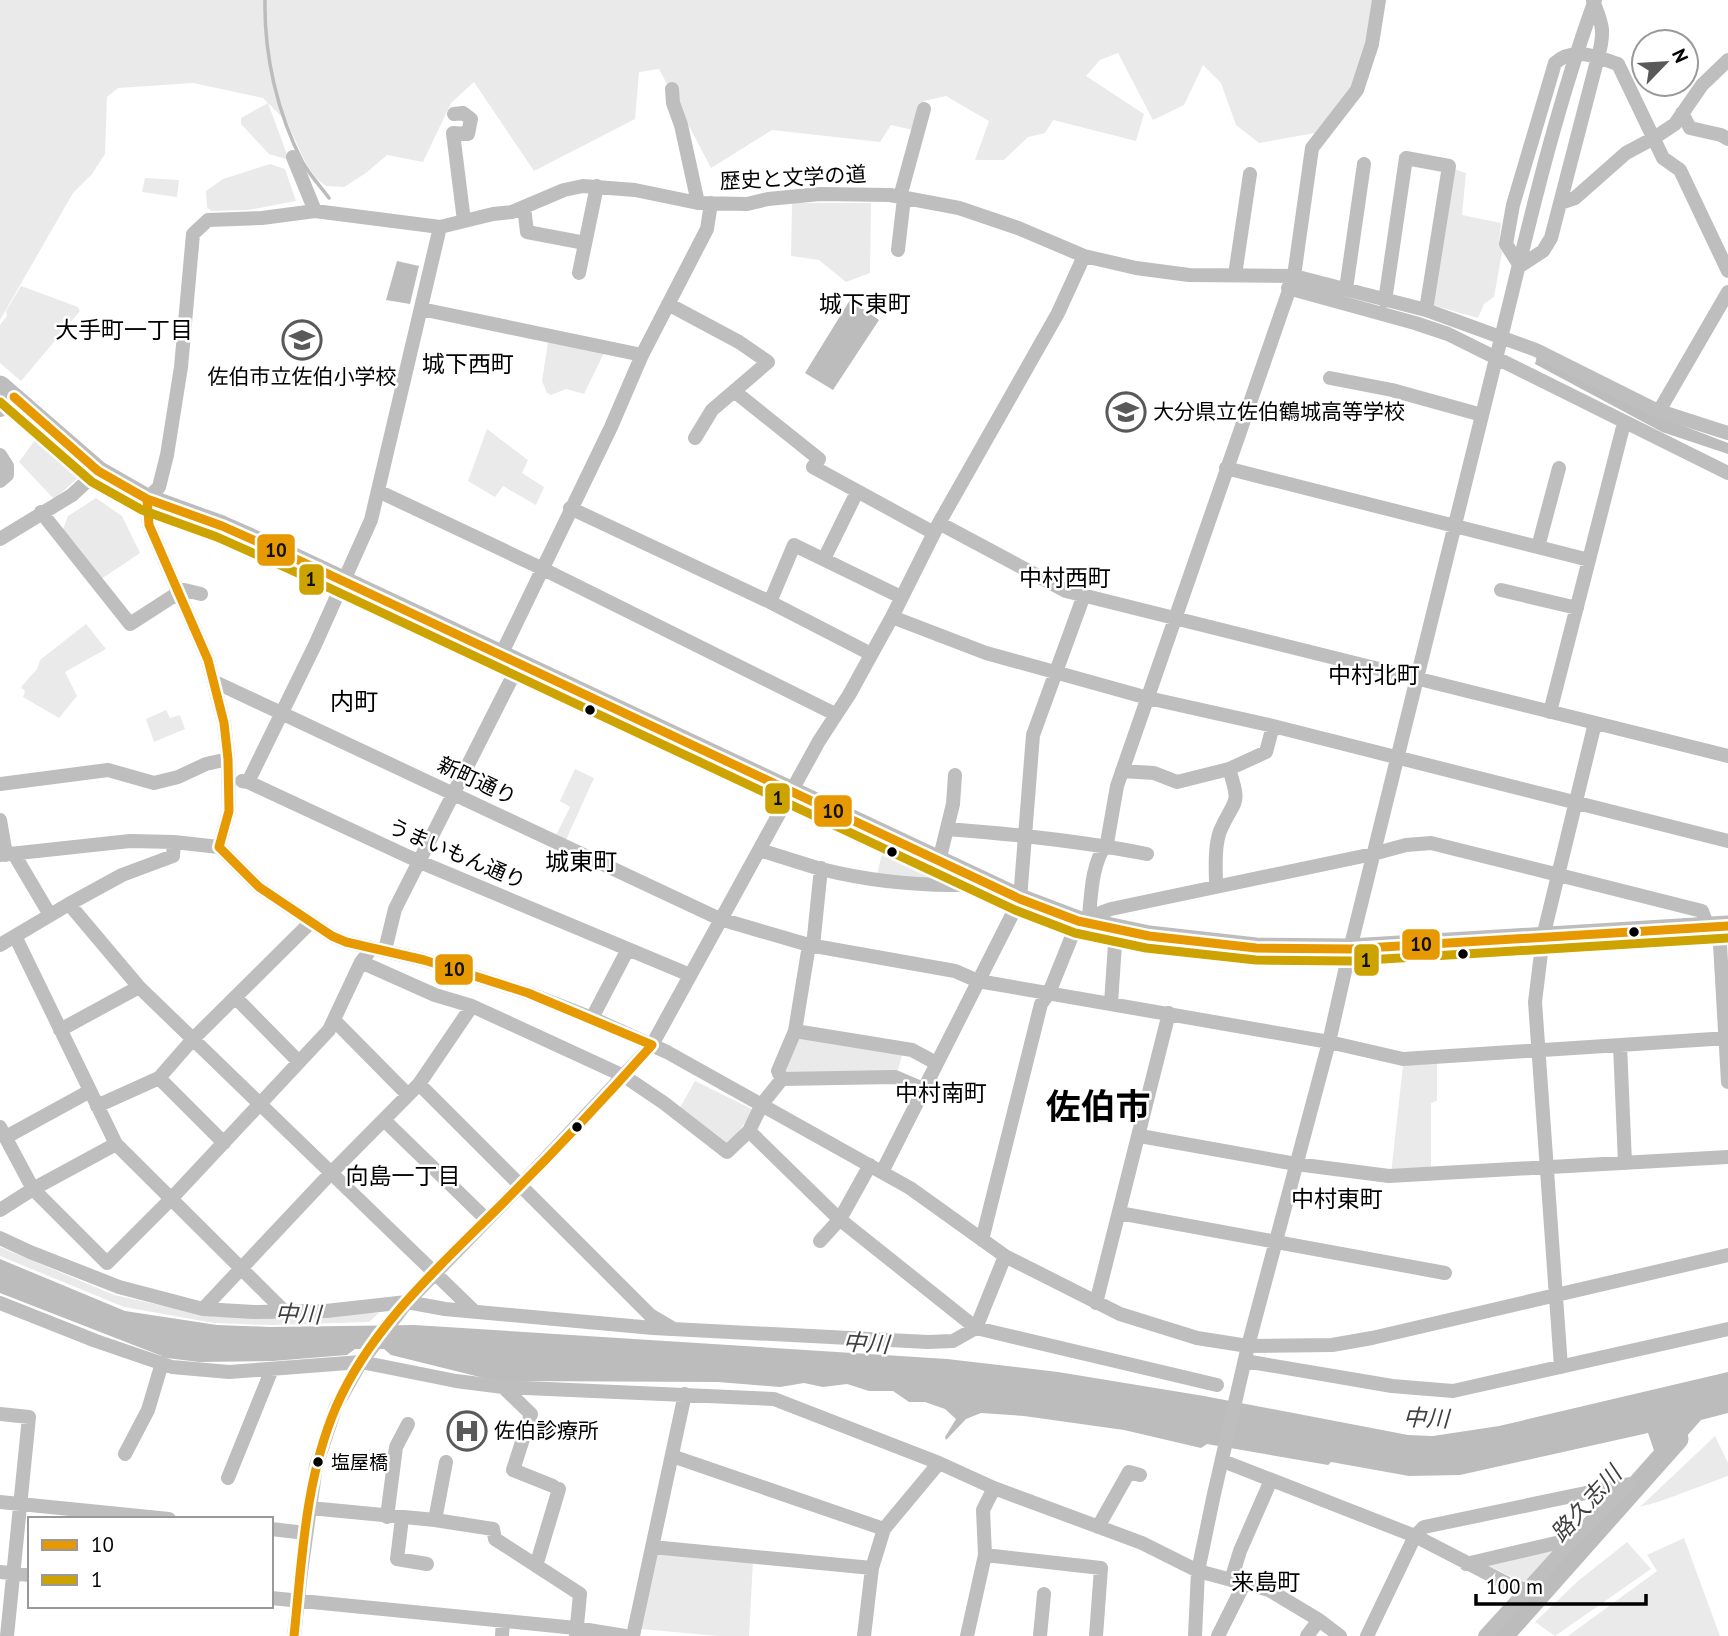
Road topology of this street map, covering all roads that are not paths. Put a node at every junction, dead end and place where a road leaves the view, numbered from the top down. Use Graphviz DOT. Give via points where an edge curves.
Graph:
graph roads {
  1 [pos="1379,0"];
  2 [pos="1594,0"];
  3 [pos="1598,57"];
  4 [pos="1728,60"];
  5 [pos="672,89"];
  6 [pos="924,109"];
  7 [pos="1682,113"];
  8 [pos="454,114"];
  9 [pos="1654,138"];
  10 [pos="1728,139"];
  11 [pos="293,157"];
  12 [pos="1364,164"];
  13 [pos="1251,174"];
  14 [pos="597,186"];
  15 [pos="902,197"];
  16 [pos="705,203"];
  17 [pos="1560,203"];
  18 [pos="524,207"];
  19 [pos="315,211"];
  20 [pos="464,221"];
  21 [pos="440,227"];
  22 [pos="585,243"];
  23 [pos="898,250"];
  24 [pos="1084,256"];
  25 [pos="1520,266"];
  26 [pos="1728,271"];
  27 [pos="579,273"];
  28 [pos="1235,275"];
  29 [pos="1291,282"];
  30 [pos="1346,289"];
  31 [pos="1728,292"];
  32 [pos="1385,301"];
  33 [pos="668,304"];
  34 [pos="421,309"];
  35 [pos="1426,310"];
  36 [pos="1501,335"];
  37 [pos="642,355"];
  38 [pos="1496,358"];
  39 [pos="1331,378"];
  40 [pos="734,390"];
  41 [pos="5,398"];
  42 [pos="1659,411"];
  43 [pos="1482,415"];
  44 [pos="1624,423"];
  45 [pos="1728,433"];
  46 [pos="695,438"];
  47 [pos="0,456"];
  48 [pos="1226,468"];
  49 [pos="1559,468"];
  50 [pos="98,471"];
  51 [pos="1728,474"];
  52 [pos="0,481"];
  53 [pos="378,491"];
  54 [pos="857,492"];
  55 [pos="147,499"];
  56 [pos="570,509"];
  57 [pos="41,512"];
  58 [pos="1455,526"];
  59 [pos="937,528"];
  60 [pos="0,539"];
  61 [pos="1538,547"];
  62 [pos="824,559"];
  63 [pos="1589,560"];
  64 [pos="541,568"];
  65 [pos="343,581"];
  66 [pos="177,590"];
  67 [pos="1501,590"];
  68 [pos="201,594"];
  69 [pos="1084,595"];
  70 [pos="901,597"];
  71 [pos="770,601"];
  72 [pos="1577,608"];
  73 [pos="892,617"];
  74 [pos="1176,618"];
  75 [pos="871,654"];
  76 [pos="510,660"];
  77 [pos="1056,673"];
  78 [pos="1417,678"];
  79 [pos="215,682"];
  80 [pos="1148,698"];
  81 [pos="282,712"];
  82 [pos="1550,712"];
  83 [pos="835,715"];
  84 [pos="1595,723"];
  85 [pos="1273,726"];
  86 [pos="1728,756"];
  87 [pos="228,759"];
  88 [pos="1397,759"];
  89 [pos="1229,768"];
  90 [pos="1122,771"];
  91 [pos="955,775"];
  92 [pos="229,779"];
  93 [pos="248,782"];
  94 [pos="0,784"];
  95 [pos="791,792"];
  96 [pos="454,794"];
  97 [pos="1576,803"];
  98 [pos="0,820"];
  99 [pos="947,829"];
  100 [pos="1026,835"];
  101 [pos="1728,841"];
  102 [pos="174,842"];
  103 [pos="1105,846"];
  104 [pos="219,847"];
  105 [pos="759,850"];
  106 [pos="1147,854"];
  107 [pos="1373,854"];
  108 [pos="7,855"];
  109 [pos="939,861"];
  110 [pos="420,862"];
  111 [pos="821,868"];
  112 [pos="1557,875"];
  113 [pos="987,884"];
  114 [pos="1216,887"];
  115 [pos="1020,899"];
  116 [pos="69,904"];
  117 [pos="50,915"];
  118 [pos="720,919"];
  119 [pos="1084,919"];
  120 [pos="310,923"];
  121 [pos="1721,923"];
  122 [pos="1116,929"];
  123 [pos="15,936"];
  124 [pos="1542,937"];
  125 [pos="0,945"];
  126 [pos="811,946"];
  127 [pos="378,949"];
  128 [pos="628,949"];
  129 [pos="1350,949"];
  130 [pos="361,962"];
  131 [pos="690,975"];
  132 [pos="978,981"];
  133 [pos="139,987"];
  134 [pos="1049,993"];
  135 [pos="235,997"];
  136 [pos="1111,1003"];
  137 [pos="472,1006"];
  138 [pos="1169,1013"];
  139 [pos="592,1018"];
  140 [pos="334,1020"];
  141 [pos="60,1030"];
  142 [pos="795,1031"];
  143 [pos="1727,1038"];
  144 [pos="193,1039"];
  145 [pos="1329,1042"];
  146 [pos="652,1045"];
  147 [pos="1620,1045"];
  148 [pos="1539,1050"];
  149 [pos="299,1062"];
  150 [pos="936,1063"];
  151 [pos="624,1076"];
  152 [pos="159,1078"];
  153 [pos="782,1079"];
  154 [pos="1728,1082"];
  155 [pos="419,1084"];
  156 [pos="923,1089"];
  157 [pos="90,1091"];
  158 [pos="408,1096"];
  159 [pos="260,1103"];
  160 [pos="762,1104"];
  161 [pos="97,1106"];
  162 [pos="384,1120"];
  163 [pos="749,1131"];
  164 [pos="3,1132"];
  165 [pos="1140,1136"];
  166 [pos="224,1143"];
  167 [pos="116,1144"];
  168 [pos="1728,1157"];
  169 [pos="1625,1163"];
  170 [pos="1296,1164"];
  171 [pos="876,1168"];
  172 [pos="1548,1168"];
  173 [pos="330,1174"];
  174 [pos="521,1185"];
  175 [pos="33,1189"];
  176 [pos="170,1200"];
  177 [pos="0,1210"];
  178 [pos="1119,1213"];
  179 [pos="839,1219"];
  180 [pos="487,1220"];
  181 [pos="0,1238"];
  182 [pos="982,1240"];
  183 [pos="820,1241"];
  184 [pos="1276,1241"];
  185 [pos="1728,1255"];
  186 [pos="1005,1256"];
  187 [pos="242,1269"];
  188 [pos="435,1272"];
  189 [pos="1445,1273"];
  190 [pos="1555,1296"];
  191 [pos="0,1303"];
  192 [pos="1096,1303"];
  193 [pos="402,1307"];
  194 [pos="204,1309"];
  195 [pos="285,1312"];
  196 [pos="475,1312"];
  197 [pos="673,1328"];
  198 [pos="976,1328"];
  199 [pos="1728,1329"];
  200 [pos="1246,1353"];
  201 [pos="363,1359"];
  202 [pos="162,1363"];
  203 [pos="1561,1367"];
  204 [pos="272,1369"];
  205 [pos="1217,1385"];
  206 [pos="503,1387"];
  207 [pos="685,1394"];
  208 [pos="0,1414"];
  209 [pos="408,1424"];
  210 [pos="125,1454"];
  211 [pos="672,1456"];
  212 [pos="1224,1458"];
  213 [pos="446,1462"];
  214 [pos="939,1463"];
  215 [pos="1140,1475"];
  216 [pos="228,1478"];
  217 [pos="1270,1480"];
  218 [pos="994,1488"];
  219 [pos="0,1502"];
  220 [pos="20,1504"];
  221 [pos="310,1508"];
  222 [pos="149,1517"];
  223 [pos="387,1517"];
  224 [pos="402,1518"];
  225 [pos="435,1520"];
  226 [pos="1098,1527"];
  227 [pos="273,1529"];
  228 [pos="884,1529"];
  229 [pos="306,1533"];
  230 [pos="1415,1536"];
  231 [pos="1573,1539"];
  232 [pos="652,1547"];
  233 [pos="985,1555"];
  234 [pos="427,1564"];
  235 [pos="1466,1564"];
  236 [pos="536,1566"];
  237 [pos="873,1568"];
  238 [pos="1198,1571"];
  239 [pos="6,1572"];
  240 [pos="28,1574"];
  241 [pos="1238,1582"];
  242 [pos="1527,1590"];
  243 [pos="1044,1594"];
  244 [pos="273,1598"];
  245 [pos="298,1601"];
  246 [pos="1320,1620"];
  247 [pos="502,1629"];
  248 [pos="576,1632"];
  249 [pos="1223,1634"];
  250 [pos="7,1636"];
  251 [pos="294,1636"];
  252 [pos="625,1636"];
  253 [pos="633,1636"];
  254 [pos="864,1636"];
  255 [pos="967,1636"];
  256 [pos="1040,1636"];
  257 [pos="1096,1636"];
  258 [pos="1195,1636"];
  259 [pos="1307,1636"];
  260 [pos="1340,1636"];
  261 [pos="1367,1636"];
  262 [pos="1485,1636"];
  1 -- 29 [label="street" via="1372,44 1357,90 1312,148"];
  2 -- 3 [label="street" via="1604,26"];
  2 -- 25 [label="street" via="1552,136"];
  3 -- 9 [label="street" via="1618,64"];
  3 -- 17 [label="street"];
  3 -- 25 [label="street" via="1583,53 1563,56 1555,63 1506,244"];
  4 -- 7 [label="street"];
  5 -- 16 [label="street"];
  6 -- 15 [label="street"];
  7 -- 9 [label="street" via="1675,124"];
  7 -- 10 [label="street" via="1690,128"];
  8 -- 20 [label="street" via="471,119 468,134 453,133"];
  9 -- 17 [label="street" via="1626,153 1575,198"];
  9 -- 26 [label="street" via="1663,158 1680,170"];
  11 -- 19 [label="street"];
  12 -- 30 [label="street"];
  13 -- 28 [label="street"];
  14 -- 16 [label="street, 歴史と文学の道"];
  14 -- 18 [label="street, 歴史と文学の道" via="564,190"];
  14 -- 22 [label="street"];
  15 -- 16 [label="street, 歴史と文学の道" via="820,194 747,204"];
  15 -- 23 [label="street"];
  15 -- 24 [label="street, 歴史と文学の道" via="959,208"];
  16 -- 33 [label="street" via="706,229"];
  17 -- 25 [label="street" via="1547,245"];
  18 -- 20 [label="street, 歴史と文学の道"];
  18 -- 22 [label="street" via="527,232"];
  19 -- 21 [label="street, 歴史と文学の道"];
  19 -- 55 [label="street, 歴史と文学の道" via="208,220 193,234 181,367 167,455 159,487"];
  20 -- 21 [label="street, 歴史と文学の道"];
  21 -- 34 [label="street"];
  22 -- 27 [label="street"];
  24 -- 28 [label="street, 歴史と文学の道" via="1189,275"];
  24 -- 59 [label="street" via="1058,313"];
  25 -- 36 [label="street"];
  28 -- 29 [label="street, 歴史と文学の道"];
  29 -- 30 [label="street"];
  29 -- 38 [label="street" via="1448,334"];
  29 -- 48 [label="street"];
  30 -- 32 [label="street"];
  31 -- 42 [label="street"];
  32 -- 35 [label="street"];
  32 -- 35 [label="street" via="1406,158 1450,166"];
  33 -- 37 [label="street"];
  33 -- 40 [label="street" via="768,362"];
  34 -- 37 [label="street"];
  34 -- 53 [label="street"];
  35 -- 36 [label="street"];
  36 -- 38 [label="street"];
  36 -- 42 [label="street"];
  37 -- 56 [label="street"];
  38 -- 43 [label="street"];
  38 -- 44 [label="street"];
  39 -- 43 [label="street"];
  40 -- 46 [label="street" via="712,410"];
  40 -- 54 [label="street" via="819,458 813,467"];
  41 -- 50 [label="highway"];
  42 -- 45 [label="street"];
  43 -- 58 [label="street"];
  44 -- 51 [label="street"];
  44 -- 63 [label="street"];
  47 -- 52 [label="street" via="7,466 7,475"];
  48 -- 58 [label="street"];
  48 -- 74 [label="street"];
  49 -- 61 [label="street"];
  50 -- 55 [label="highway"];
  50 -- 57 [label="street" via="72,495"];
  53 -- 64 [label="street"];
  53 -- 65 [label="street" via="371,520"];
  54 -- 59 [label="street"];
  54 -- 62 [label="street"];
  55 -- 65 [label="highway" via="222,526"];
  55 -- 66 [label="street" via="149,525"];
  56 -- 64 [label="street"];
  56 -- 71 [label="street"];
  57 -- 60 [label="street"];
  57 -- 66 [label="street" via="130,624"];
  58 -- 61 [label="street"];
  58 -- 78 [label="street"];
  59 -- 69 [label="street" via="1066,591"];
  59 -- 70 [label="street"];
  61 -- 63 [label="street"];
  62 -- 70 [label="street"];
  62 -- 71 [label="street" via="794,545"];
  63 -- 72 [label="street"];
  64 -- 76 [label="street"];
  64 -- 83 [label="street"];
  65 -- 76 [label="highway"];
  65 -- 81 [label="street"];
  66 -- 68 [label="street"];
  66 -- 79 [label="street"];
  67 -- 72 [label="street"];
  69 -- 74 [label="street"];
  69 -- 77 [label="street"];
  70 -- 73 [label="street"];
  71 -- 75 [label="street"];
  72 -- 82 [label="street"];
  73 -- 75 [label="street"];
  73 -- 77 [label="street" via="986,653"];
  74 -- 78 [label="street"];
  74 -- 80 [label="street"];
  75 -- 83 [label="street"];
  76 -- 95 [label="highway"];
  76 -- 96 [label="street"];
  77 -- 80 [label="street"];
  77 -- 100 [label="street" via="1033,735"];
  78 -- 82 [label="street"];
  78 -- 88 [label="street"];
  79 -- 81 [label="street, 新町通り"];
  79 -- 87 [label="street"];
  80 -- 85 [label="street"];
  80 -- 90 [label="street"];
  81 -- 93 [label="street"];
  81 -- 96 [label="street, 新町通り"];
  82 -- 84 [label="street"];
  83 -- 95 [label="street"];
  84 -- 86 [label="street"];
  84 -- 97 [label="street"];
  85 -- 88 [label="street"];
  85 -- 89 [label="street" via="1266,752"];
  87 -- 92 [label="street"];
  87 -- 94 [label="street" via="154,783 108,770"];
  88 -- 97 [label="street"];
  88 -- 107 [label="street"];
  89 -- 90 [label="street" via="1177,782"];
  89 -- 114 [label="street" via="1237,800 1220,831"];
  90 -- 103 [label="street"];
  91 -- 99 [label="street"];
  92 -- 93 [label="street, うまいもん通り"];
  92 -- 104 [label="street" via="229,811"];
  93 -- 110 [label="street, うまいもん通り"];
  95 -- 105 [label="street"];
  95 -- 109 [label="highway"];
  96 -- 110 [label="street"];
  96 -- 118 [label="street, 新町通り"];
  97 -- 101 [label="street"];
  97 -- 112 [label="street"];
  98 -- 108 [label="street"];
  99 -- 100 [label="street"];
  99 -- 109 [label="street"];
  100 -- 103 [label="street"];
  100 -- 115 [label="street"];
  102 -- 104 [label="street"];
  102 -- 108 [label="street" via="130,841"];
  102 -- 116 [label="street" via="173,856 122,875"];
  103 -- 106 [label="street"];
  103 -- 119 [label="street"];
  104 -- 120 [label="street" via="259,887"];
  105 -- 111 [label="street"];
  105 -- 118 [label="street"];
  107 -- 112 [label="street" via="1431,844"];
  107 -- 114 [label="street"];
  107 -- 129 [label="street"];
  108 -- 117 [label="street"];
  109 -- 113 [label="highway"];
  110 -- 127 [label="street"];
  110 -- 128 [label="street, うまいもん通り"];
  111 -- 113 [label="street" via="946,886"];
  111 -- 126 [label="street"];
  112 -- 121 [label="street" via="1702,911"];
  112 -- 124 [label="street"];
  113 -- 115 [label="highway"];
  114 -- 119 [label="street"];
  115 -- 119 [label="highway"];
  115 -- 132 [label="street"];
  116 -- 117 [label="street"];
  116 -- 133 [label="street"];
  117 -- 123 [label="street"];
  118 -- 126 [label="street, 新町通り"];
  118 -- 131 [label="street"];
  119 -- 122 [label="highway"];
  119 -- 134 [label="street"];
  120 -- 127 [label="street" via="346,942"];
  120 -- 135 [label="street"];
  121 -- 124 [label="highway"];
  121 -- 143 [label="street"];
  122 -- 129 [label="highway" via="1256,948"];
  122 -- 136 [label="street"];
  123 -- 125 [label="street"];
  123 -- 141 [label="street"];
  124 -- 129 [label="highway"];
  124 -- 148 [label="street" via="1535,1002"];
  126 -- 132 [label="street, 新町通り" via="955,971"];
  126 -- 142 [label="street"];
  127 -- 130 [label="street"];
  127 -- 139 [label="street" via="516,989"];
  128 -- 131 [label="street, うまいもん通り"];
  128 -- 139 [label="street"];
  129 -- 145 [label="street"];
  130 -- 137 [label="street"];
  130 -- 140 [label="street"];
  131 -- 146 [label="street"];
  132 -- 134 [label="street, 新町通り"];
  132 -- 150 [label="street"];
  133 -- 141 [label="street"];
  133 -- 144 [label="street"];
  134 -- 136 [label="street, 新町通り"];
  134 -- 182 [label="street" via="1041,1004"];
  135 -- 144 [label="street"];
  135 -- 149 [label="street"];
  136 -- 138 [label="street, 新町通り"];
  137 -- 151 [label="street"];
  137 -- 155 [label="street"];
  138 -- 145 [label="street, 新町通り"];
  138 -- 165 [label="street"];
  139 -- 146 [label="street"];
  140 -- 149 [label="street"];
  140 -- 158 [label="street"];
  141 -- 157 [label="street"];
  142 -- 150 [label="street" via="912,1050"];
  142 -- 153 [label="street" via="778,1071"];
  143 -- 147 [label="street, 新町通り"];
  143 -- 154 [label="street"];
  144 -- 152 [label="street"];
  144 -- 159 [label="street"];
  145 -- 148 [label="street, 新町通り" via="1403,1059"];
  145 -- 170 [label="street"];
  146 -- 151 [label="street"];
  146 -- 160 [label="street"];
  147 -- 148 [label="street, 新町通り"];
  147 -- 169 [label="street"];
  148 -- 172 [label="street"];
  149 -- 159 [label="street"];
  150 -- 156 [label="street"];
  151 -- 163 [label="street" via="727,1152"];
  151 -- 174 [label="street"];
  152 -- 161 [label="street"];
  152 -- 166 [label="street"];
  153 -- 156 [label="street" via="895,1077"];
  153 -- 160 [label="street"];
  155 -- 158 [label="street"];
  155 -- 174 [label="street"];
  156 -- 171 [label="street"];
  157 -- 161 [label="street"];
  157 -- 164 [label="street"];
  158 -- 162 [label="street"];
  159 -- 166 [label="street"];
  159 -- 173 [label="street"];
  160 -- 163 [label="street"];
  160 -- 171 [label="street"];
  161 -- 167 [label="street"];
  162 -- 173 [label="street"];
  162 -- 180 [label="street"];
  163 -- 179 [label="street"];
  164 -- 175 [label="street"];
  165 -- 170 [label="street"];
  165 -- 178 [label="street"];
  166 -- 176 [label="street"];
  167 -- 175 [label="street"];
  167 -- 176 [label="street"];
  168 -- 169 [label="street"];
  169 -- 172 [label="street"];
  170 -- 172 [label="street" via="1390,1176"];
  170 -- 184 [label="street"];
  171 -- 179 [label="street"];
  171 -- 182 [label="street"];
  172 -- 190 [label="street"];
  173 -- 187 [label="street"];
  173 -- 188 [label="street"];
  174 -- 180 [label="street"];
  174 -- 197 [label="street" via="650,1315"];
  175 -- 176 [label="street" via="107,1263"];
  175 -- 177 [label="street"];
  176 -- 187 [label="street"];
  178 -- 184 [label="street"];
  178 -- 192 [label="street"];
  179 -- 183 [label="street"];
  179 -- 198 [label="street"];
  180 -- 188 [label="street"];
  181 -- 194 [label="street" via="120,1287"];
  182 -- 186 [label="street"];
  184 -- 189 [label="street"];
  184 -- 200 [label="street"];
  185 -- 190 [label="street"];
  186 -- 192 [label="street"];
  186 -- 198 [label="street"];
  187 -- 194 [label="street"];
  187 -- 195 [label="street"];
  188 -- 193 [label="street"];
  188 -- 196 [label="street"];
  190 -- 200 [label="street" via="1372,1338"];
  190 -- 203 [label="street"];
  191 -- 202 [label="street"];
  192 -- 200 [label="street" via="1144,1323"];
  193 -- 195 [label="street"];
  193 -- 196 [label="street"];
  193 -- 201 [label="street"];
  194 -- 195 [label="street"];
  196 -- 197 [label="street"];
  197 -- 198 [label="street" via="928,1342 953,1340"];
  198 -- 205 [label="street"];
  199 -- 203 [label="street"];
  200 -- 203 [label="street" via="1392,1386 1453,1391"];
  200 -- 212 [label="street"];
  201 -- 204 [label="street"];
  201 -- 206 [label="street"];
  201 -- 221 [label="street" via="336,1406 316,1466"];
  202 -- 204 [label="street" via="229,1372"];
  202 -- 210 [label="street" via="148,1410"];
  204 -- 216 [label="street"];
  206 -- 207 [label="street"];
  206 -- 236 [label="street" via="531,1415 513,1470 556,1488"];
  207 -- 211 [label="street"];
  207 -- 214 [label="street" via="774,1399"];
  208 -- 220 [label="street" via="29,1417"];
  209 -- 223 [label="street" via="396,1447"];
  211 -- 228 [label="street"];
  211 -- 232 [label="street"];
  212 -- 217 [label="street"];
  212 -- 238 [label="street"];
  213 -- 225 [label="street"];
  214 -- 218 [label="street"];
  214 -- 228 [label="street"];
  215 -- 226 [label="street" via="1129,1472"];
  217 -- 230 [label="street"];
  217 -- 241 [label="street" via="1240,1551"];
  218 -- 226 [label="street"];
  218 -- 233 [label="street" via="983,1510"];
  219 -- 220 [label="street"];
  220 -- 222 [label="street"];
  220 -- 239 [label="street"];
  221 -- 223 [label="street"];
  221 -- 229 [label="street"];
  223 -- 224 [label="street"];
  224 -- 225 [label="street"];
  224 -- 234 [label="street" via="397,1559"];
  225 -- 236 [label="street" via="493,1529 495,1539"];
  226 -- 238 [label="street"];
  227 -- 229 [label="street"];
  228 -- 237 [label="street"];
  229 -- 245 [label="street"];
  230 -- 231 [label="street" via="1424,1527 1629,1484"];
  230 -- 235 [label="street"];
  230 -- 261 [label="street"];
  231 -- 235 [label="street"];
  231 -- 242 [label="street"];
  232 -- 237 [label="street"];
  232 -- 253 [label="street"];
  233 -- 255 [label="street"];
  233 -- 257 [label="street" via="1101,1568"];
  235 -- 242 [label="street"];
  236 -- 248 [label="street" via="580,1594"];
  237 -- 254 [label="street"];
  238 -- 241 [label="street"];
  238 -- 258 [label="street"];
  239 -- 240 [label="street"];
  239 -- 250 [label="street"];
  241 -- 246 [label="street" via="1269,1590"];
  241 -- 249 [label="street"];
  242 -- 262 [label="street"];
  243 -- 256 [label="street"];
  244 -- 245 [label="street"];
  245 -- 247 [label="street"];
  245 -- 251 [label="street"];
  246 -- 259 [label="street"];
  246 -- 260 [label="street"];
  247 -- 248 [label="street"];
  248 -- 252 [label="street"];
}
